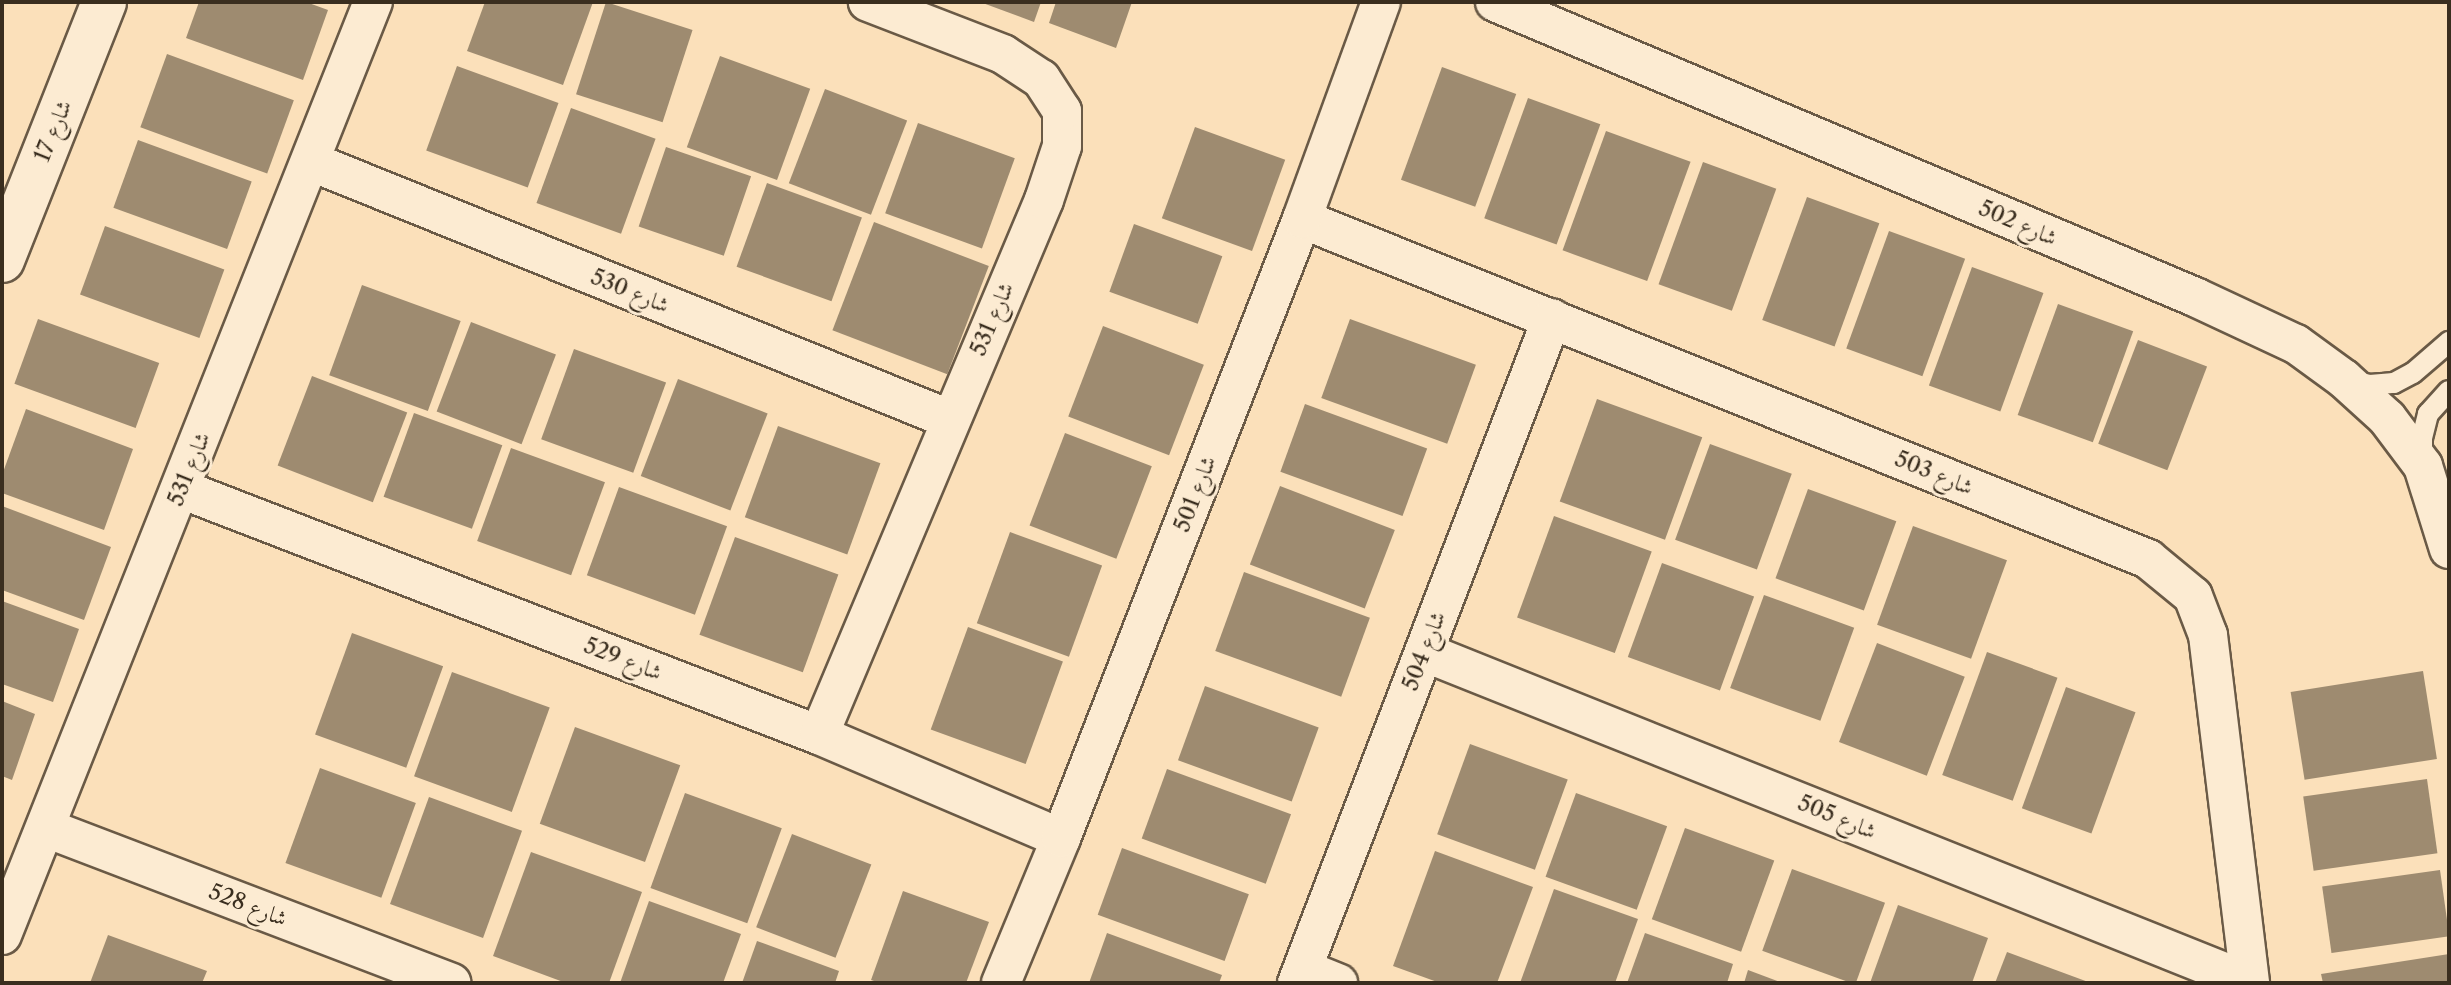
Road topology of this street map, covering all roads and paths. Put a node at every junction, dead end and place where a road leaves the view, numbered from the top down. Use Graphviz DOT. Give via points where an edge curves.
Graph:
graph roads {
  1 [pos="104,2"];
  2 [pos="373,2"];
  3 [pos="868,2"];
  4 [pos="1381,2"];
  5 [pos="1495,2"];
  6 [pos="312,162"];
  7 [pos="1302,219"];
  8 [pos="2,260"];
  9 [pos="1552,318"];
  10 [pos="2449,342"];
  11 [pos="2344,379"];
  12 [pos="2449,391"];
  13 [pos="949,419"];
  14 [pos="2423,466"];
  15 [pos="181,489"];
  16 [pos="2449,549"];
  17 [pos="1424,652"];
  18 [pos="819,735"];
  19 [pos="46,828"];
  20 [pos="1061,838"];
  21 [pos="2,935"];
  22 [pos="1300,976"];
  23 [pos="2250,982"];
  24 [pos="451,983"];
  25 [pos="1001,983"];
  26 [pos="1338,983"];
  1 -- 8 [label="street, شارع 17"];
  2 -- 6 [label="street, شارع 531"];
  3 -- 13 [label="street, شارع 531" via="1003,54 1041,79 1062,111 1062,146 1044,200"];
  4 -- 7 [label="street, شارع 501"];
  5 -- 11 [label="street, شارع 502" via="2195,297 2296,344"];
  6 -- 13 [label="street, شارع 530"];
  6 -- 15 [label="street, شارع 531"];
  7 -- 9 [label="street, شارع 503"];
  7 -- 20 [label="street, شارع 501"];
  9 -- 17 [label="street, شارع 504"];
  9 -- 23 [label="street, شارع 503" via="2148,559 2193,596 2208,635"];
  10 -- 11 [label="lane" via="2394,383"];
  11 -- 14 [label="street, شارع 502" via="2387,418"];
  12 -- 14 [label="lane" via="2428,414"];
  13 -- 18 [label="street, شارع 531"];
  14 -- 16 [label="street, شارع 502"];
  15 -- 18 [label="street, شارع 529"];
  15 -- 19 [label="street, شارع 531"];
  17 -- 22 [label="street, شارع 504"];
  17 -- 23 [label="street, شارع 505"];
  18 -- 20 [label="street, شارع 529"];
  19 -- 21 [label="street, شارع 531"];
  19 -- 24 [label="street, شارع 528"];
  20 -- 25 [label="street, شارع 501"];
  22 -- 26 [label="street"];
}
